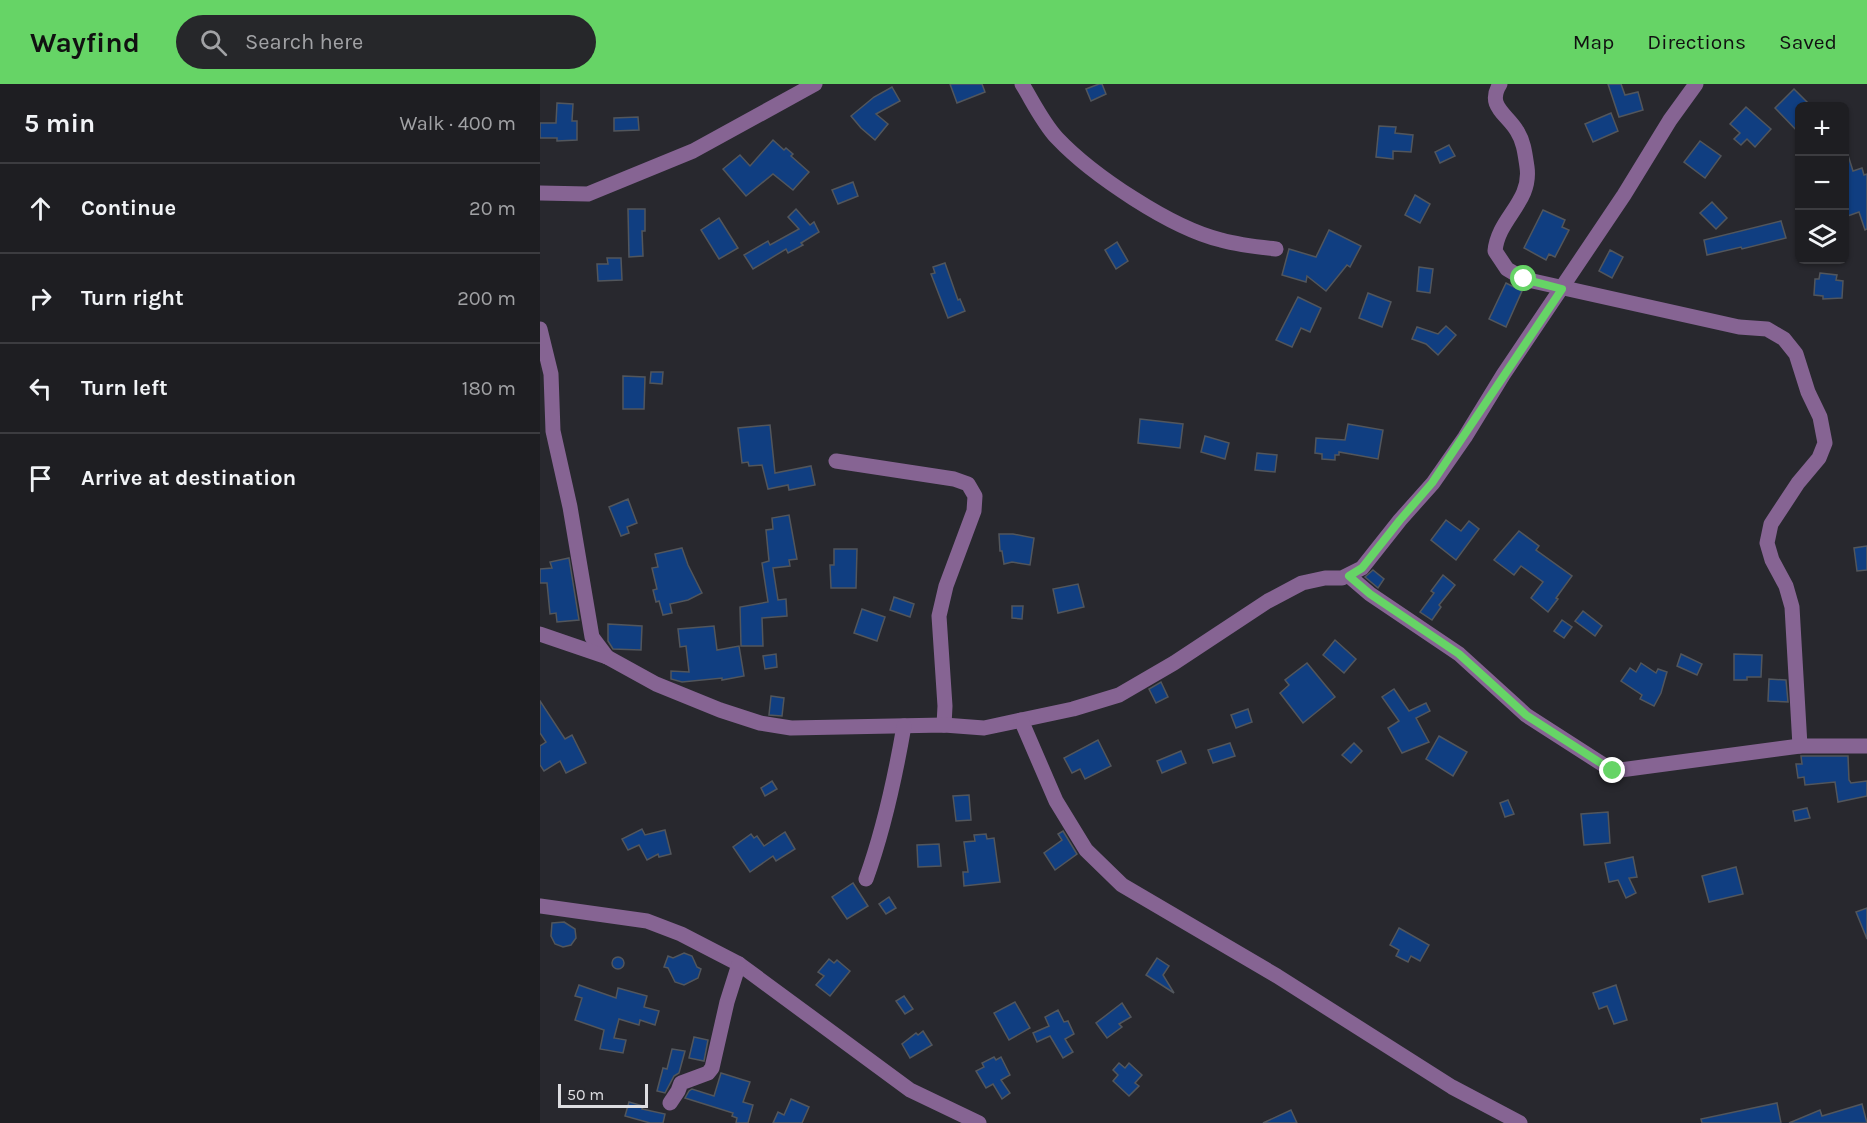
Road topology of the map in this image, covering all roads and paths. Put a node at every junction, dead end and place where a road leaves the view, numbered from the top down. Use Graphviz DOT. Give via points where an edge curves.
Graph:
graph roads {
  1 [pos="815,84"];
  2 [pos="1022,84"];
  3 [pos="1500,84"];
  4 [pos="1696,84"];
  5 [pos="540,193"];
  6 [pos="1276,249"];
  7 [pos="1562,289"];
  8 [pos="540,329"];
  9 [pos="836,461"];
  10 [pos="1349,576"];
  11 [pos="540,634"];
  12 [pos="607,657"];
  13 [pos="1021,720"];
  14 [pos="944,725"];
  15 [pos="904,726"];
  16 [pos="1800,746"];
  17 [pos="1867,746"];
  18 [pos="866,879"];
  19 [pos="540,906"];
  20 [pos="739,964"];
  21 [pos="670,1103"];
  22 [pos="979,1123"];
  23 [pos="1520,1123"];
  1 -- 5 [label="street" via="693,151 588,194"];
  2 -- 6 [label="street" via="1057,138 1096,172 1161,216 1219,240"];
  3 -- 7 [label="street" via="1494,93 1495,102 1523,143 1528,184 1496,238 1495,252 1507,269 1524,279"];
  4 -- 7 [label="street"];
  7 -- 10 [label="street" via="1432,483 1362,568"];
  7 -- 16 [label="street" via="1739,327 1767,329 1784,339 1796,354 1820,417 1825,443 1819,458 1771,524 1767,543 1792,607"];
  8 -- 12 [label="street" via="551,374 553,431 592,637"];
  9 -- 14 [label="street" via="954,479 968,484 975,496 974,511 939,616"];
  10 -- 13 [label="street" via="1302,583 1119,695"];
  10 -- 16 [label="street" via="1459,654 1526,715 1613,771"];
  11 -- 12 [label="street"];
  12 -- 15 [label="street" via="656,684 760,723 791,728"];
  13 -- 14 [label="street" via="984,728"];
  13 -- 23 [label="street" via="1056,801 1086,850 1122,885 1277,975 1452,1087"];
  14 -- 15 [label="street"];
  15 -- 18 [label="street" via="891,796"];
  16 -- 17 [label="street"];
  19 -- 20 [label="street" via="646,921"];
  20 -- 21 [label="street" via="712,1068 681,1083"];
  20 -- 22 [label="street" via="910,1090"];
}
